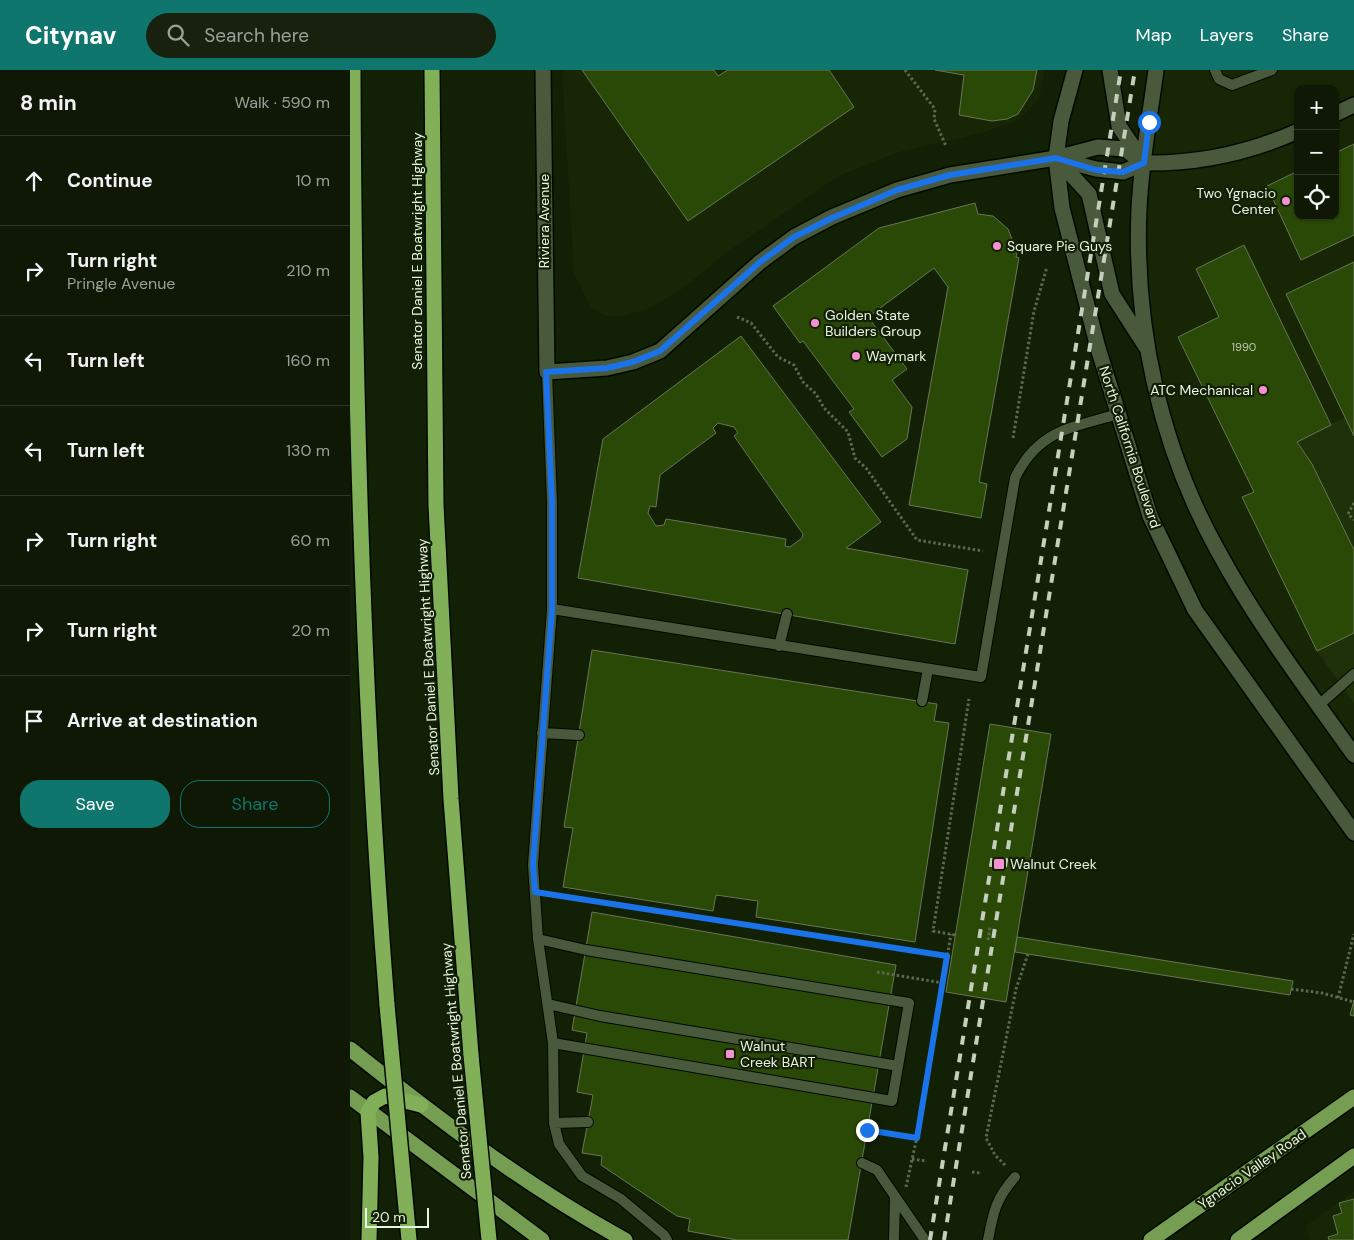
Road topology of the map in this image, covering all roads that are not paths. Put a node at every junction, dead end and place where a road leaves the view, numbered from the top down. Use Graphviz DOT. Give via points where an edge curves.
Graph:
graph roads {
  1 [pos="353,70"];
  2 [pos="432,70"];
  3 [pos="543,70"];
  4 [pos="1075,70"];
  5 [pos="1110,70"];
  6 [pos="1156,70"];
  7 [pos="1215,70"];
  8 [pos="1272,70"];
  9 [pos="1354,105"];
  10 [pos="1339,112"];
  11 [pos="1294,133"];
  12 [pos="1056,158"];
  13 [pos="1144,163"];
  14 [pos="1146,348"];
  15 [pos="546,372"];
  16 [pos="1118,414"];
  17 [pos="552,610"];
  18 [pos="787,614"];
  19 [pos="779,646"];
  20 [pos="928,669"];
  21 [pos="1354,674"];
  22 [pos="922,701"];
  23 [pos="1318,705"];
  24 [pos="542,733"];
  25 [pos="578,735"];
  26 [pos="1354,755"];
  27 [pos="1354,833"];
  28 [pos="538,939"];
  29 [pos="548,1004"];
  30 [pos="553,1043"];
  31 [pos="350,1049"];
  32 [pos="898,1066"];
  33 [pos="350,1097"];
  34 [pos="1354,1097"];
  35 [pos="420,1105"];
  36 [pos="368,1112"];
  37 [pos="588,1122"];
  38 [pos="554,1123"];
  39 [pos="1354,1156"];
  40 [pos="862,1163"];
  41 [pos="1015,1177"];
  42 [pos="895,1197"];
  43 [pos="369,1240"];
  44 [pos="410,1240"];
  45 [pos="490,1240"];
  46 [pos="542,1240"];
  47 [pos="625,1240"];
  48 [pos="667,1240"];
  49 [pos="894,1240"];
  50 [pos="925,1240"];
  51 [pos="988,1240"];
  52 [pos="1151,1240"];
  53 [pos="1238,1240"];
  1 -- 44 [label="highway, bridge" via="361,566 387,1005"];
  2 -- 45 [label="highway, Senator Daniel E Boatwright Highway, bridge" via="436,505 451,799 471,1055"];
  3 -- 15 [label="main road, Riviera Avenue"];
  4 -- 12 [label="main road, North California Boulevard" via="1061,120"];
  5 -- 13 [label="main road" via="1119,126"];
  6 -- 13 [label="main road"];
  7 -- 8 [label="lane" via="1219,79 1232,85"];
  9 -- 10 [label="main road"];
  11 -- 13 [label="main road" via="1272,143 1225,156 1175,164"];
  12 -- 13 [label="main road" via="1096,170 1123,172"];
  12 -- 13 [label="main road" via="1098,147 1125,150"];
  12 -- 14 [label="main road" via="1089,194 1112,294"];
  12 -- 15 [label="main road" via="950,175 897,190 794,237 760,262 660,351 607,368"];
  12 -- 16 [label="main road, North California Boulevard" via="1062,208"];
  13 -- 14 [label="main road" via="1139,251"];
  14 -- 23 [label="main road" via="1160,410 1186,482 1218,551"];
  15 -- 17 [label="lane" via="552,502"];
  16 -- 20 [label="lane" via="1050,436 1038,443 1024,459 1015,478 981,677"];
  16 -- 27 [label="main road, North California Boulevard" via="1150,516 1195,610"];
  17 -- 19 [label="lane"];
  17 -- 24 [label="lane"];
  18 -- 19 [label="lane"];
  19 -- 20 [label="lane"];
  20 -- 22 [label="lane"];
  21 -- 23 [label="lane"];
  23 -- 26 [label="main road"];
  24 -- 25 [label="lane"];
  24 -- 28 [label="lane" via="533,864"];
  28 -- 29 [label="lane"];
  28 -- 32 [label="lane" via="586,950 909,1003"];
  29 -- 30 [label="lane"];
  29 -- 32 [label="lane" via="600,1016"];
  30 -- 32 [label="lane" via="892,1101"];
  30 -- 38 [label="lane"];
  31 -- 35 [label="highway"];
  33 -- 36 [label="highway"];
  34 -- 52 [label="highway, Ygnacio Valley Road"];
  35 -- 36 [label="highway" via="385,1096 374,1102"];
  35 -- 47 [label="highway" via="572,1211"];
  36 -- 43 [label="highway" via="371,1157"];
  36 -- 46 [label="highway"];
  37 -- 38 [label="lane"];
  38 -- 48 [label="lane" via="559,1144 582,1176 621,1198"];
  39 -- 53 [label="highway"];
  40 -- 42 [label="lane" via="877,1170"];
  41 -- 51 [label="lane" via="1001,1192"];
  42 -- 49 [label="lane"];
  42 -- 50 [label="lane"];
}
